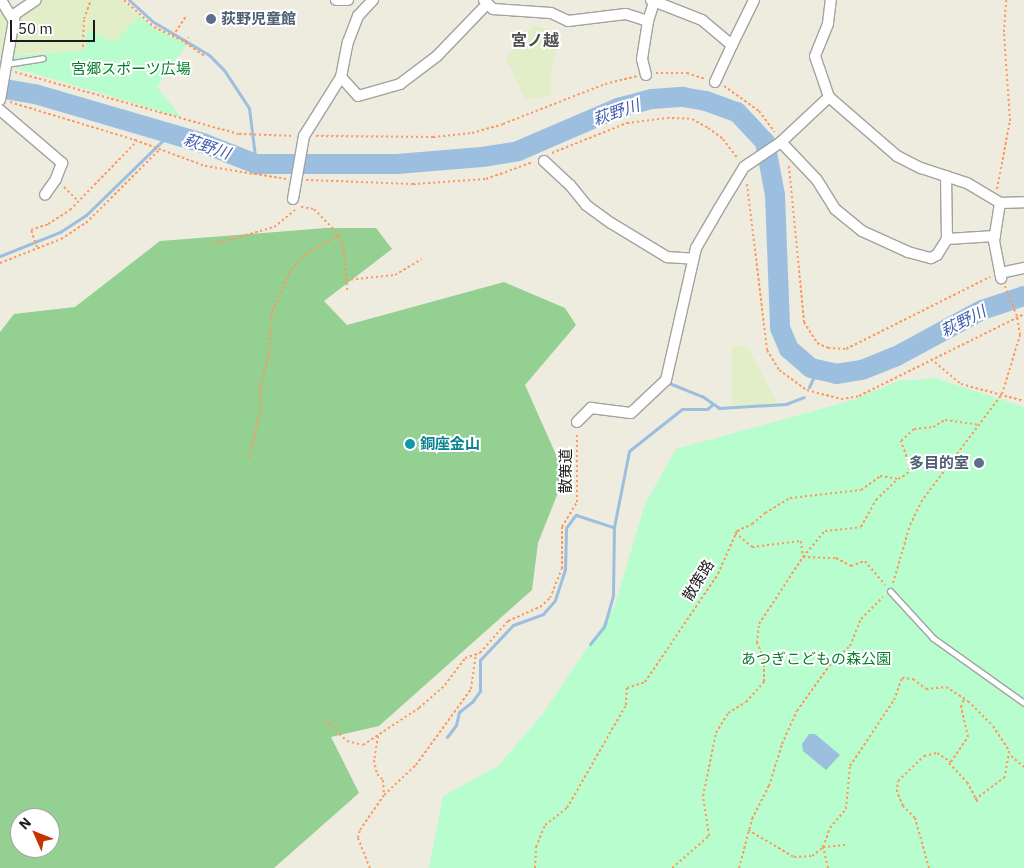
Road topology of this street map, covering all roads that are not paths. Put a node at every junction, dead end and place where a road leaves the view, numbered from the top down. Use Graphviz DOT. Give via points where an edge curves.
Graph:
graph roads {
  1 [pos="1,0"];
  2 [pos="36,0"];
  3 [pos="336,0"];
  4 [pos="348,0"];
  5 [pos="373,0"];
  6 [pos="754,0"];
  7 [pos="830,0"];
  8 [pos="652,1"];
  9 [pos="486,2"];
  10 [pos="648,21"];
  11 [pos="14,22"];
  12 [pos="732,45"];
  13 [pos="43,58"];
  14 [pos="5,68"];
  15 [pos="646,75"];
  16 [pos="341,77"];
  17 [pos="715,82"];
  18 [pos="829,97"];
  19 [pos="1,103"];
  20 [pos="779,142"];
  21 [pos="544,161"];
  22 [pos="946,176"];
  23 [pos="45,195"];
  24 [pos="997,202"];
  25 [pos="1024,202"];
  26 [pos="295,203"];
  27 [pos="995,236"];
  28 [pos="947,239"];
  29 [pos="693,259"];
  30 [pos="1024,268"];
  31 [pos="578,422"];
  32 [pos="890,591"];
  33 [pos="1024,703"];
  1 -- 11 [label="street"];
  2 -- 11 [label="street" via="15,14"];
  3 -- 4 [label="street"];
  5 -- 16 [label="street" via="358,16 348,42"];
  6 -- 12 [label="street"];
  7 -- 18 [label="street" via="828,23 816,56"];
  8 -- 10 [label="street"];
  8 -- 12 [label="street" via="702,20"];
  9 -- 10 [label="street" via="493,9 550,13 568,21 626,14"];
  9 -- 16 [label="street" via="437,56 400,84 358,96"];
  10 -- 15 [label="street" via="642,60"];
  11 -- 14 [label="street"];
  12 -- 17 [label="street"];
  13 -- 14 [label="lane"];
  14 -- 19 [label="street"];
  16 -- 26 [label="street" via="304,139"];
  18 -- 20 [label="street"];
  18 -- 22 [label="street" via="896,156"];
  19 -- 23 [label="street" via="62,163"];
  20 -- 28 [label="street" via="817,180 835,209 872,238 931,258 938,255"];
  20 -- 29 [label="street" via="744,166 696,248"];
  21 -- 29 [label="street" via="560,174 586,205 611,223 668,257"];
  22 -- 24 [label="street" via="967,183"];
  22 -- 28 [label="street"];
  24 -- 25 [label="street"];
  24 -- 27 [label="street"];
  27 -- 28 [label="street"];
  27 -- 30 [label="street" via="1001,276"];
  29 -- 31 [label="street" via="666,380 631,413 591,408"];
  32 -- 33 [label="lane" via="933,638"];
}
